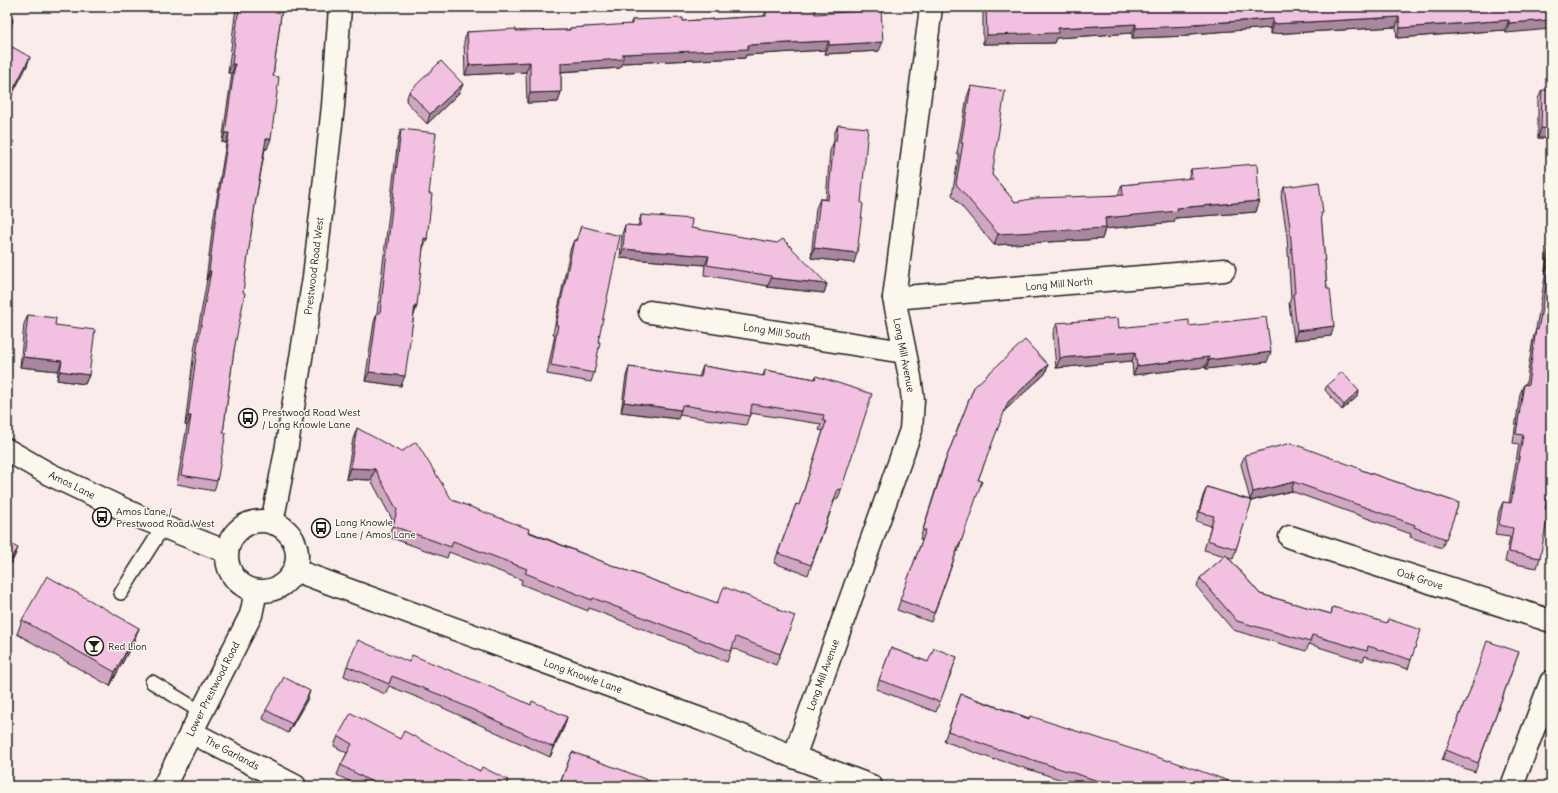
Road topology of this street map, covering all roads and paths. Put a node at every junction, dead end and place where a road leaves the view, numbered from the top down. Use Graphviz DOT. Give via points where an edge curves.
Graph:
graph roads {
  1 [pos="340,7"];
  2 [pos="931,7"];
  3 [pos="1224,270"];
  4 [pos="894,298"];
  5 [pos="650,312"];
  6 [pos="904,352"];
  7 [pos="7,450"];
  8 [pos="272,523"];
  9 [pos="163,527"];
  10 [pos="1290,537"];
  11 [pos="227,552"];
  12 [pos="294,570"];
  13 [pos="256,591"];
  14 [pos="121,593"];
  15 [pos="1551,622"];
  16 [pos="152,682"];
  17 [pos="1551,682"];
  18 [pos="201,712"];
  19 [pos="191,732"];
  20 [pos="794,757"];
  21 [pos="164,786"];
  22 [pos="295,786"];
  23 [pos="871,786"];
  24 [pos="1512,786"];
  1 -- 8 [label="street, Prestwood Road West" via="333,106 314,277"];
  2 -- 4 [label="street, Long Mill Avenue"];
  3 -- 4 [label="street, Long Mill North"];
  4 -- 6 [label="street, Long Mill Avenue"];
  5 -- 6 [label="street, Long Mill South"];
  6 -- 20 [label="street, Long Mill Avenue" via="910,376 911,430"];
  7 -- 9 [label="street, Amos Lane" via="49,474"];
  8 -- 11 [label="street" via="256,522 242,528 234,535"];
  8 -- 12 [label="street" via="285,530 295,545 297,563"];
  9 -- 11 [label="street, Amos Lane"];
  9 -- 14 [label="lane"];
  10 -- 15 [label="street, Oak Grove"];
  11 -- 13 [label="street" via="232,575 245,587"];
  12 -- 13 [label="street" via="280,587 263,592"];
  12 -- 20 [label="street, Long Knowle Lane" via="695,717"];
  13 -- 18 [label="street, Lower Prestwood Road" via="251,615"];
  16 -- 18 [label="lane"];
  17 -- 24 [label="street"];
  18 -- 19 [label="street, Lower Prestwood Road"];
  19 -- 21 [label="street, Lower Prestwood Road"];
  19 -- 22 [label="street, The Garlands"];
  20 -- 23 [label="street, Long Knowle Lane"];
}
